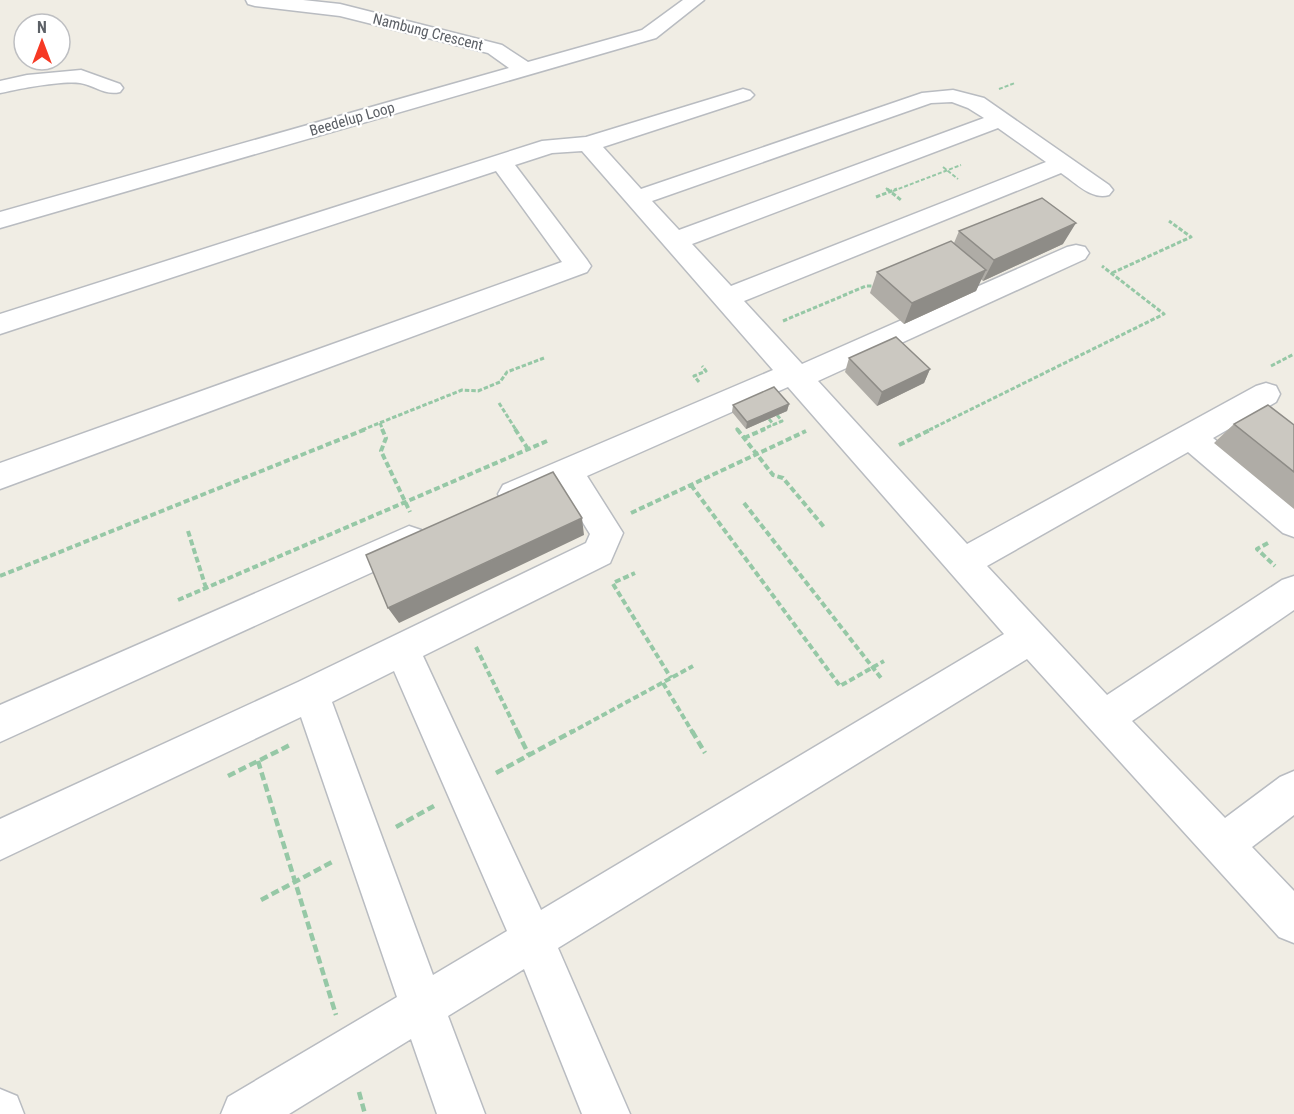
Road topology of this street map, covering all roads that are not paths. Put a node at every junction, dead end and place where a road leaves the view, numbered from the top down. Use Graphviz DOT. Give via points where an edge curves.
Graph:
graph roads {
  1 [pos="255,0"];
  2 [pos="695,0"];
  3 [pos="524,69"];
  4 [pos="0,87"];
  5 [pos="113,88"];
  6 [pos="743,95"];
  7 [pos="999,120"];
  8 [pos="588,144"];
  9 [pos="501,162"];
  10 [pos="1063,164"];
  11 [pos="1101,190"];
  12 [pos="637,198"];
  13 [pos="0,220"];
  14 [pos="675,241"];
  15 [pos="1084,256"];
  16 [pos="726,298"];
  17 [pos="0,324"];
  18 [pos="804,373"];
  19 [pos="1266,394"];
  20 [pos="1190,436"];
  21 [pos="556,455"];
  22 [pos="0,476"];
  23 [pos="483,507"];
  24 [pos="1294,523"];
  25 [pos="427,533"];
  26 [pos="963,563"];
  27 [pos="1294,591"];
  28 [pos="1030,638"];
  29 [pos="402,649"];
  30 [pos="311,694"];
  31 [pos="1104,718"];
  32 [pos="0,724"];
  33 [pos="1294,790"];
  34 [pos="0,840"];
  35 [pos="1222,845"];
  36 [pos="1294,922"];
  37 [pos="533,940"];
  38 [pos="423,1006"];
  39 [pos="244,1114"];
  40 [pos="461,1114"];
  41 [pos="606,1114"];
  1 -- 3 [label="street, Nambung Crescent" via="340,10 495,49"];
  2 -- 3 [label="street, Beedelup Loop" via="649,34"];
  3 -- 13 [label="street, Beedelup Loop"];
  4 -- 5 [label="street" via="81,76"];
  6 -- 8 [label="street"];
  7 -- 10 [label="street"];
  7 -- 12 [label="street" via="976,103 953,96 929,97"];
  7 -- 14 [label="street"];
  8 -- 9 [label="street" via="550,146"];
  8 -- 12 [label="street"];
  9 -- 17 [label="street"];
  9 -- 22 [label="street" via="578,266"];
  10 -- 11 [label="street"];
  10 -- 16 [label="street"];
  12 -- 14 [label="street"];
  14 -- 16 [label="street"];
  15 -- 18 [label="street"];
  16 -- 18 [label="street"];
  18 -- 21 [label="street" via="718,405"];
  18 -- 26 [label="street" via="833,418"];
  19 -- 20 [label="street"];
  20 -- 24 [label="street"];
  20 -- 26 [label="street"];
  21 -- 23 [label="street"];
  21 -- 29 [label="street" via="607,533 598,553"];
  25 -- 32 [label="street"];
  26 -- 28 [label="street"];
  27 -- 31 [label="street"];
  28 -- 31 [label="street"];
  28 -- 37 [label="street"];
  29 -- 30 [label="street"];
  29 -- 37 [label="street"];
  30 -- 34 [label="street"];
  30 -- 38 [label="street"];
  31 -- 35 [label="street"];
  33 -- 35 [label="street"];
  35 -- 36 [label="street"];
  37 -- 38 [label="street"];
  37 -- 41 [label="street"];
  38 -- 39 [label="street"];
  38 -- 40 [label="street"];
}
